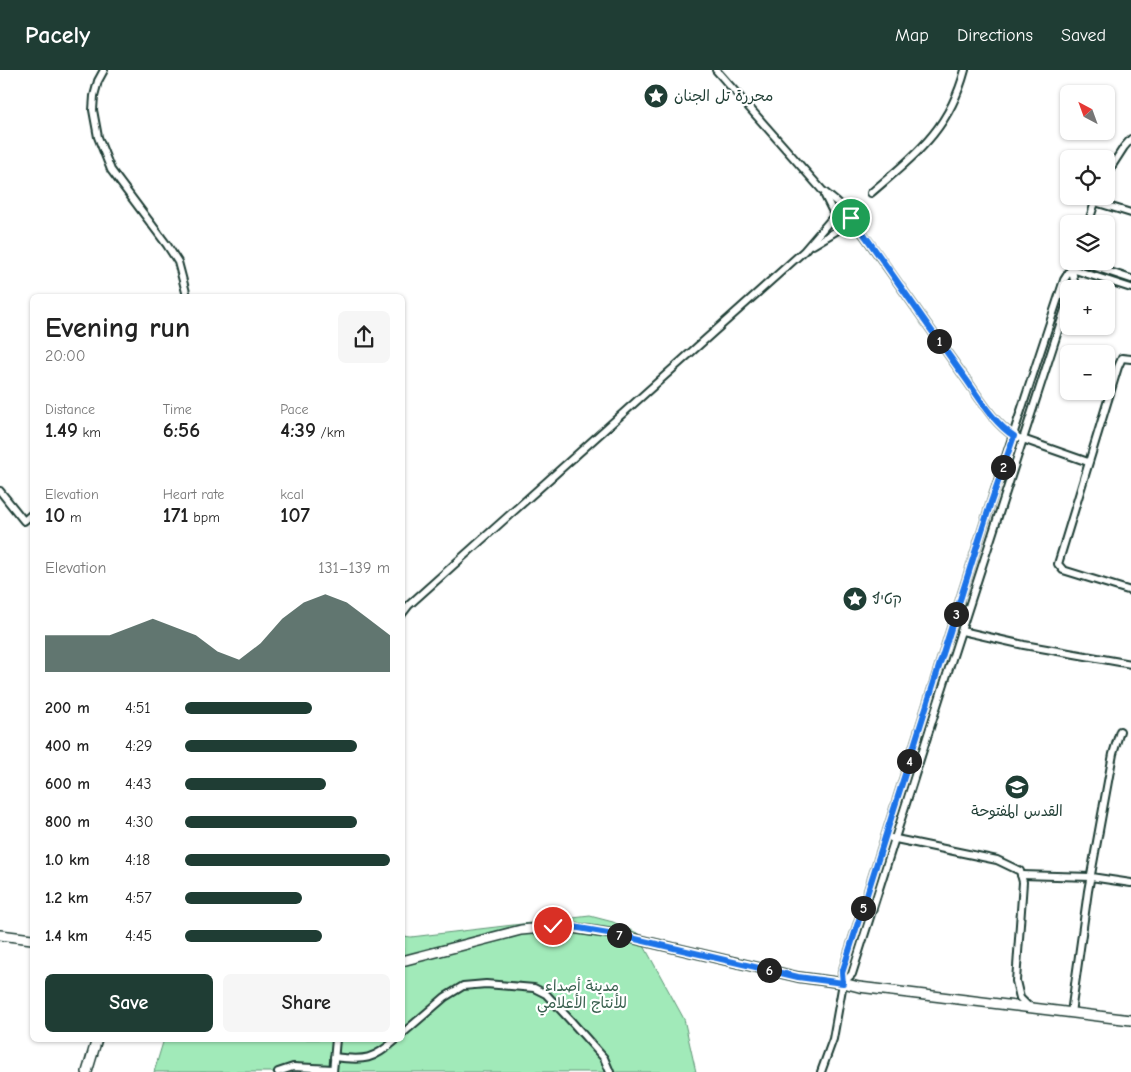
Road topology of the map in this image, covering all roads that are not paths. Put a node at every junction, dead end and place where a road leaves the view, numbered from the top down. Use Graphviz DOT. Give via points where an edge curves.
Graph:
graph roads {
  1 [pos="104,70"];
  2 [pos="716,70"];
  3 [pos="965,70"];
  4 [pos="1131,139"];
  5 [pos="1115,161"];
  6 [pos="822,190"];
  7 [pos="871,193"];
  8 [pos="1111,205"];
  9 [pos="845,209"];
  10 [pos="1131,213"];
  11 [pos="834,215"];
  12 [pos="851,216"];
  13 [pos="857,225"];
  14 [pos="845,226"];
  15 [pos="804,251"];
  16 [pos="1071,270"];
  17 [pos="1075,270"];
  18 [pos="1104,270"];
  19 [pos="1131,279"];
  20 [pos="1131,288"];
  21 [pos="186,294"];
  22 [pos="1060,325"];
  23 [pos="1131,359"];
  24 [pos="1014,436"];
  25 [pos="1023,438"];
  26 [pos="1088,462"];
  27 [pos="0,491"];
  28 [pos="30,516"];
  29 [pos="1131,592"];
  30 [pos="405,610"];
  31 [pos="962,631"];
  32 [pos="1131,664"];
  33 [pos="1120,731"];
  34 [pos="885,837"];
  35 [pos="895,839"];
  36 [pos="1021,875"];
  37 [pos="1091,877"];
  38 [pos="1131,883"];
  39 [pos="0,935"];
  40 [pos="30,939"];
  41 [pos="405,960"];
  42 [pos="843,983"];
  43 [pos="1030,1009"];
  44 [pos="1070,1013"];
  45 [pos="1131,1020"];
  46 [pos="405,1031"];
  47 [pos="96,1042"];
  48 [pos="336,1042"];
  49 [pos="393,1042"];
  50 [pos="334,1057"];
  51 [pos="333,1070"];
  52 [pos="87,1072"];
  53 [pos="278,1072"];
  54 [pos="610,1072"];
  55 [pos="821,1072"];
  1 -- 21 [label="street" via="94,96 98,137 111,170 178,262"];
  2 -- 6 [label="street"];
  3 -- 7 [label="street" via="952,108 925,146"];
  4 -- 5 [label="street"];
  6 -- 9 [label="street"];
  6 -- 11 [label="street"];
  8 -- 10 [label="street"];
  9 -- 11 [label="street"];
  9 -- 12 [label="street"];
  11 -- 14 [label="street" via="836,224"];
  11 -- 15 [label="street"];
  12 -- 13 [label="street"];
  12 -- 14 [label="street"];
  13 -- 14 [label="street"];
  13 -- 24 [label="street" via="986,406"];
  14 -- 15 [label="street"];
  15 -- 30 [label="street"];
  16 -- 24 [label="street" via="1064,280"];
  17 -- 20 [label="street"];
  18 -- 19 [label="street"];
  22 -- 25 [label="street"];
  23 -- 26 [label="street" via="1122,358 1118,367"];
  24 -- 25 [label="street"];
  24 -- 34 [label="street"];
  25 -- 26 [label="street"];
  25 -- 31 [label="street"];
  26 -- 29 [label="street" via="1058,564 1063,570"];
  27 -- 28 [label="street" via="24,521"];
  31 -- 32 [label="street"];
  31 -- 35 [label="street"];
  33 -- 37 [label="street"];
  34 -- 35 [label="street"];
  34 -- 42 [label="street" via="842,973"];
  35 -- 36 [label="street" via="997,860 1020,871"];
  35 -- 42 [label="street" via="852,974"];
  36 -- 37 [label="street"];
  36 -- 43 [label="street" via="1016,981 1020,998"];
  37 -- 38 [label="street"];
  37 -- 44 [label="street"];
  39 -- 40 [label="main road"];
  41 -- 42 [label="main road" via="521,930 553,926 614,934 798,977"];
  42 -- 43 [label="main road"];
  42 -- 55 [label="street" via="833,1039"];
  43 -- 44 [label="main road"];
  44 -- 45 [label="main road"];
  46 -- 54 [label="street" via="463,986 486,984 534,988 546,994 571,1021 604,1058"];
  47 -- 52 [label="main road"];
  48 -- 50 [label="street"];
  49 -- 50 [label="street" via="379,1054 359,1060"];
  50 -- 51 [label="street"];
  51 -- 53 [label="street" via="293,1067"];
}
